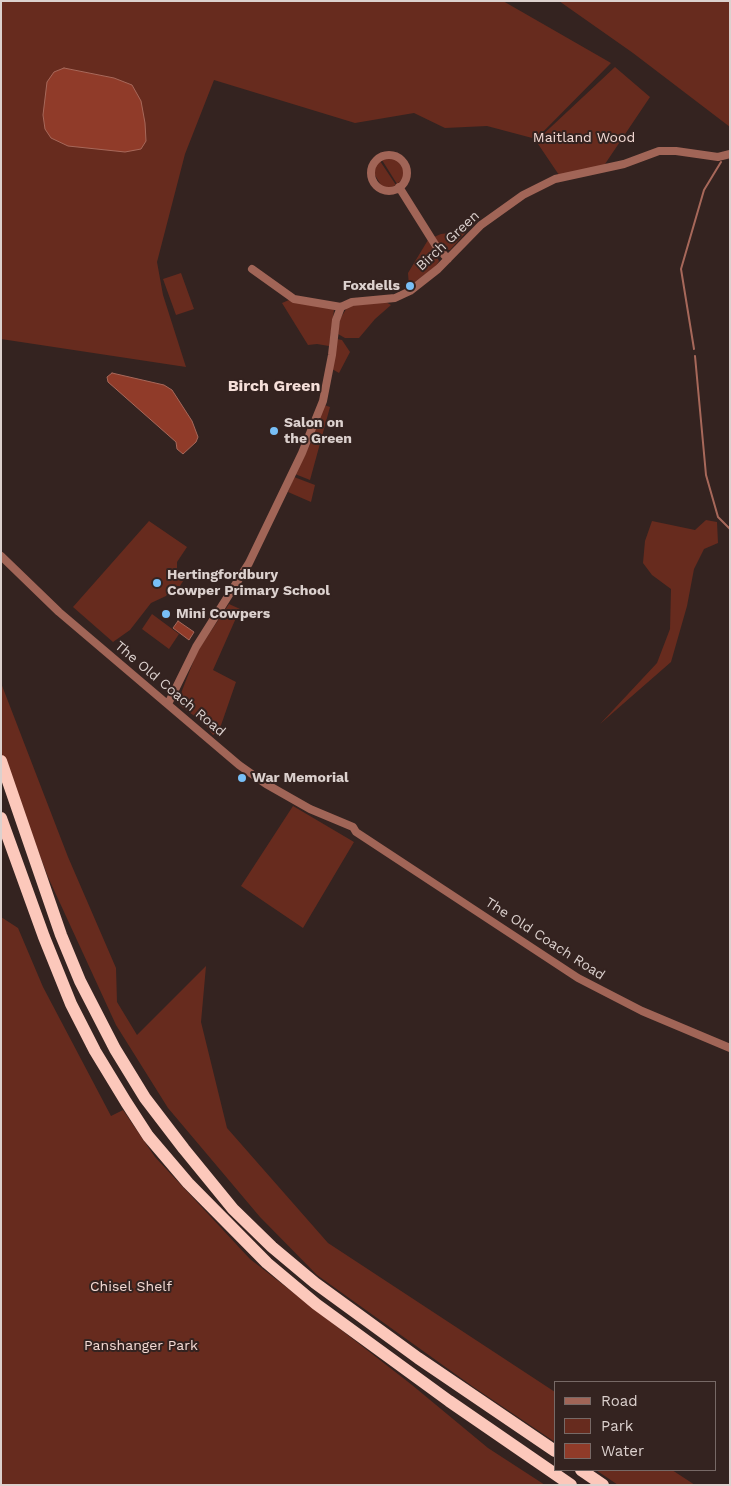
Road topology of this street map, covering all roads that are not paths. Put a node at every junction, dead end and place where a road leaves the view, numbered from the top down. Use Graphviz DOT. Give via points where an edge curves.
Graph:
graph roads {
  1 [pos="730,154"];
  2 [pos="399,188"];
  3 [pos="448,259"];
  4 [pos="252,269"];
  5 [pos="340,307"];
  6 [pos="1,556"];
  7 [pos="168,704"];
  8 [pos="1,761"];
  9 [pos="1,818"];
  10 [pos="730,1048"];
  11 [pos="554,1450"];
  12 [pos="583,1471"];
  13 [pos="571,1485"];
  14 [pos="604,1485"];
  1 -- 3 [label="street, Birch Green" via="718,157 676,150 659,152 624,164 555,179 524,195 481,225"];
  2 -- 2 [label="street" via="390,192 379,188 371,175 370,168 374,162 389,154 400,158 408,174 406,182"];
  2 -- 3 [label="street"];
  3 -- 5 [label="street, Birch Green" via="420,284 395,298 352,302"];
  4 -- 5 [label="street" via="294,300"];
  5 -- 7 [label="street" via="322,400 302,453 253,556 196,647"];
  6 -- 7 [label="street, The Old Coach Road" via="58,612"];
  7 -- 10 [label="street, The Old Coach Road" via="266,784 336,821 341,827 356,832 578,978 642,1011"];
  8 -- 11 [label="highway" via="60,935 92,1006 145,1098 184,1149 233,1209 315,1283"];
  9 -- 13 [label="highway" via="75,1012 148,1136 181,1175 287,1282 449,1401"];
  12 -- 14 [label="highway"];
}
